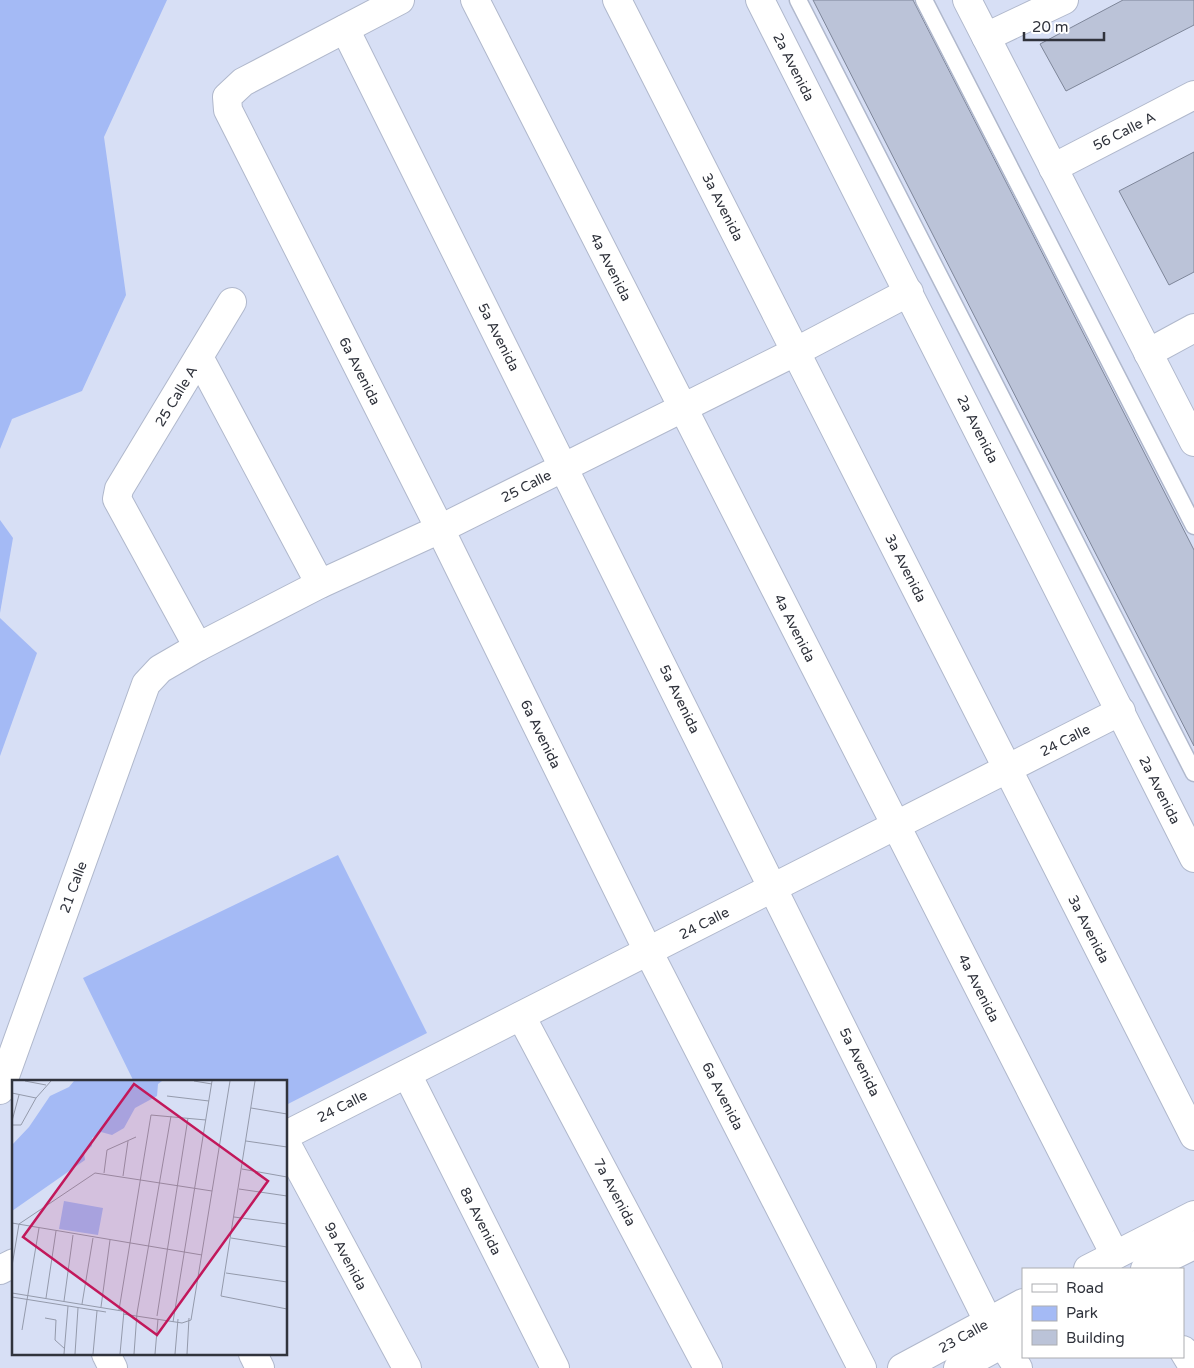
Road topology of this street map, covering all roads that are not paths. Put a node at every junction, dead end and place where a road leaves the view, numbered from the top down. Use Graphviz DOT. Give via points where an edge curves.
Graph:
graph roads {
  1 [pos="400,0"];
  2 [pos="475,0"];
  3 [pos="617,0"];
  4 [pos="760,0"];
  5 [pos="798,0"];
  6 [pos="924,0"];
  7 [pos="966,0"];
  8 [pos="1064,0"];
  9 [pos="345,29"];
  10 [pos="986,37"];
  11 [pos="1194,95"];
  12 [pos="1053,168"];
  13 [pos="908,292"];
  14 [pos="232,302"];
  15 [pos="1194,328"];
  16 [pos="797,351"];
  17 [pos="1148,352"];
  18 [pos="200,357"];
  19 [pos="682,407"];
  20 [pos="1194,442"];
  21 [pos="564,467"];
  22 [pos="1194,526"];
  23 [pos="440,529"];
  24 [pos="320,584"];
  25 [pos="198,647"];
  26 [pos="146,684"];
  27 [pos="1121,712"];
  28 [pos="1008,769"];
  29 [pos="1194,773"];
  30 [pos="896,826"];
  31 [pos="1194,858"];
  32 [pos="774,888"];
  33 [pos="648,951"];
  34 [pos="521,1016"];
  35 [pos="407,1074"];
  36 [pos="0,1090"];
  37 [pos="288,1134"];
  38 [pos="1194,1136"];
  39 [pos="288,1147"];
  40 [pos="1194,1215"];
  41 [pos="1194,1245"];
  42 [pos="1115,1255"];
  43 [pos="12,1264"];
  44 [pos="1090,1268"];
  45 [pos="1147,1268"];
  46 [pos="0,1270"];
  47 [pos="1022,1304"];
  48 [pos="988,1321"];
  49 [pos="1013,1338"];
  50 [pos="1184,1352"];
  51 [pos="107,1356"];
  52 [pos="254,1356"];
  53 [pos="113,1368"];
  54 [pos="260,1368"];
  55 [pos="407,1368"];
  56 [pos="555,1368"];
  57 [pos="708,1368"];
  58 [pos="862,1368"];
  59 [pos="902,1368"];
  60 [pos="958,1368"];
  61 [pos="1018,1368"];
  62 [pos="1194,1368"];
  1 -- 9 [label="street"];
  2 -- 19 [label="street, 4a Avenida"];
  3 -- 16 [label="street, 3a Avenida"];
  4 -- 13 [label="street, 2a Avenida"];
  5 -- 29 [label="lane"];
  6 -- 22 [label="lane"];
  7 -- 10 [label="street"];
  8 -- 10 [label="street"];
  9 -- 21 [label="street, 5a Avenida"];
  9 -- 23 [label="street, 6a Avenida" via="243,82 227,97 228,110"];
  10 -- 12 [label="street"];
  11 -- 12 [label="street, 56 Calle A"];
  12 -- 17 [label="street"];
  13 -- 16 [label="street, 25 Calle"];
  13 -- 27 [label="street, 2a Avenida"];
  14 -- 18 [label="street, 25 Calle A"];
  15 -- 17 [label="street"];
  16 -- 19 [label="street, 25 Calle"];
  16 -- 28 [label="street, 3a Avenida"];
  17 -- 20 [label="street"];
  18 -- 24 [label="street"];
  18 -- 25 [label="street, 25 Calle A" via="119,488 116,499"];
  19 -- 21 [label="street, 25 Calle"];
  19 -- 30 [label="street, 4a Avenida"];
  21 -- 23 [label="street, 25 Calle"];
  21 -- 32 [label="street, 5a Avenida"];
  23 -- 24 [label="street, 25 Calle"];
  23 -- 33 [label="street, 6a Avenida"];
  24 -- 25 [label="street, 25 Calle"];
  25 -- 26 [label="street, 25 Calle" via="160,669"];
  26 -- 36 [label="street, 21 Calle"];
  27 -- 28 [label="street, 24 Calle"];
  27 -- 31 [label="street, 2a Avenida"];
  28 -- 30 [label="street, 24 Calle"];
  28 -- 38 [label="street, 3a Avenida"];
  30 -- 32 [label="street, 24 Calle"];
  30 -- 42 [label="street, 4a Avenida"];
  32 -- 33 [label="street, 24 Calle"];
  32 -- 48 [label="street, 5a Avenida"];
  33 -- 34 [label="street, 24 Calle"];
  33 -- 58 [label="street, 6a Avenida"];
  34 -- 35 [label="street, 24 Calle"];
  34 -- 57 [label="street, 7a Avenida"];
  35 -- 37 [label="street, 24 Calle"];
  35 -- 56 [label="street, 8a Avenida"];
  39 -- 55 [label="street, 9a Avenida"];
  40 -- 42 [label="street"];
  41 -- 45 [label="street"];
  42 -- 44 [label="street"];
  43 -- 46 [label="street"];
  47 -- 48 [label="street, 23 Calle"];
  48 -- 49 [label="street, 5a Avenida"];
  48 -- 59 [label="street, 23 Calle"];
  49 -- 60 [label="street, 23 Calle"];
  49 -- 61 [label="street, 5a Avenida"];
  50 -- 62 [label="street"];
  51 -- 53 [label="street"];
  52 -- 54 [label="street"];
}
